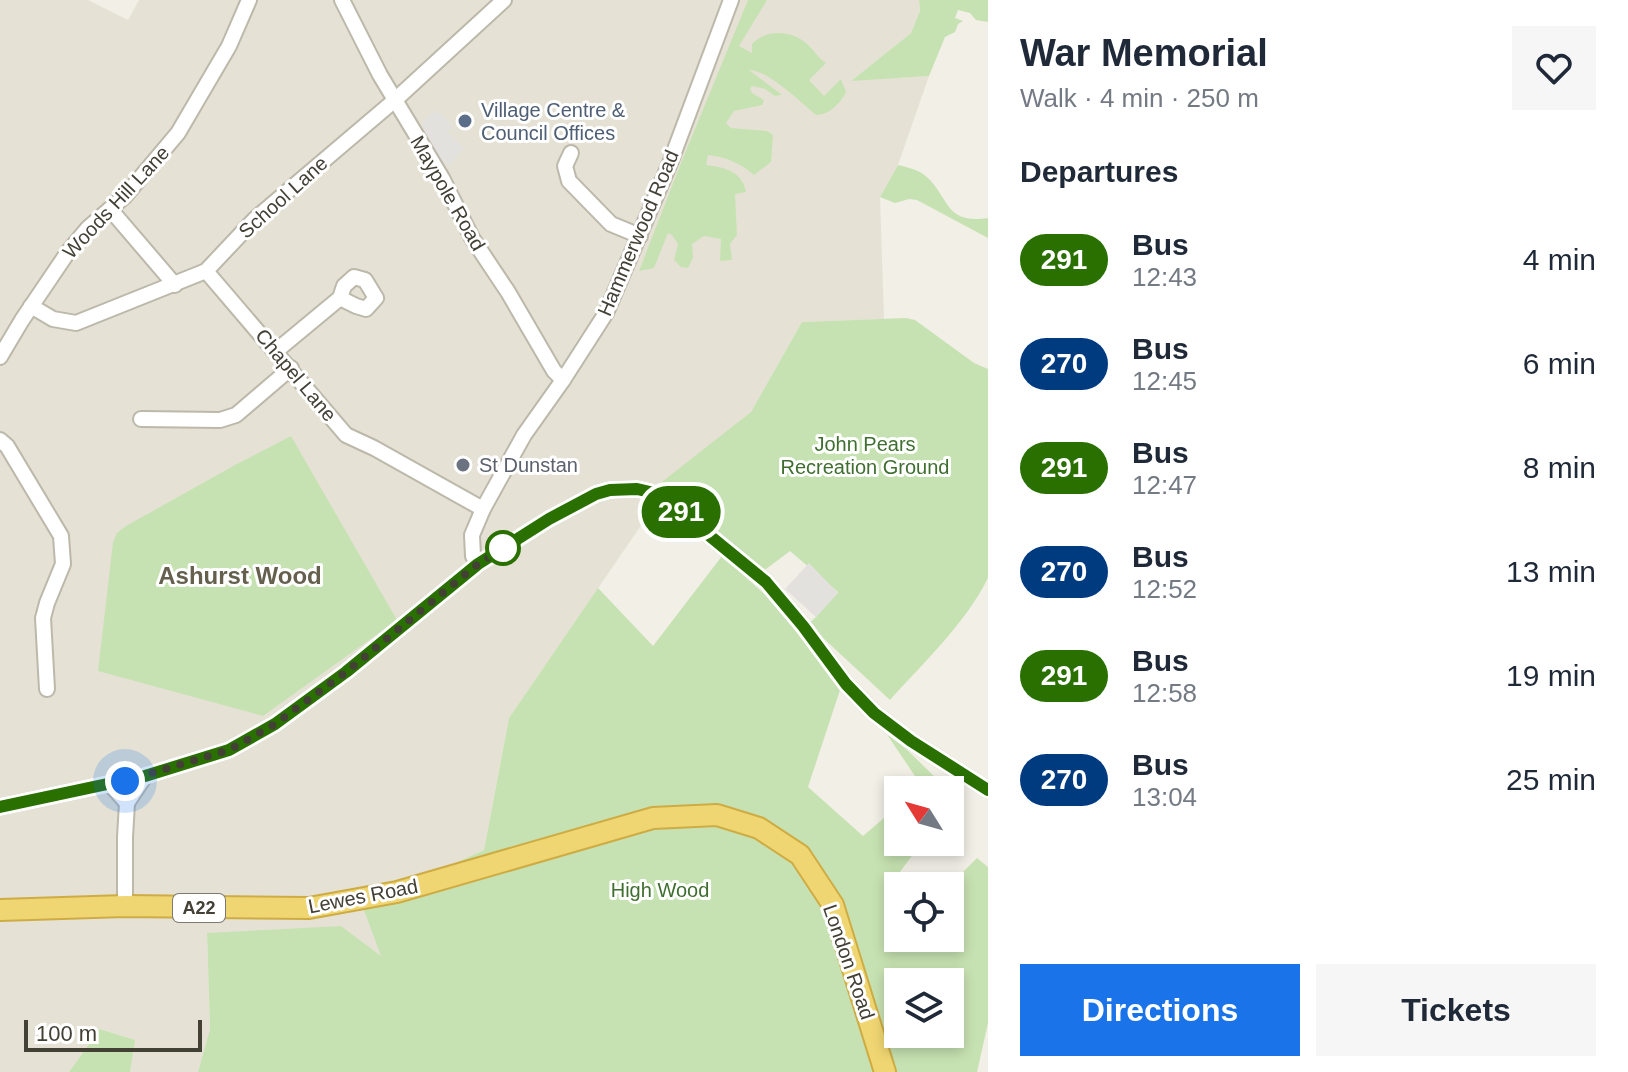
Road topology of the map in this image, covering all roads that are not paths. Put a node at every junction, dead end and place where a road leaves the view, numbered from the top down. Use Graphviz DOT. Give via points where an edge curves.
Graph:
graph roads {
  1 [pos="249,0"];
  2 [pos="342,0"];
  3 [pos="504,0"];
  4 [pos="731,0"];
  5 [pos="395,100"];
  6 [pos="571,153"];
  7 [pos="110,209"];
  8 [pos="640,236"];
  9 [pos="206,271"];
  10 [pos="175,285"];
  11 [pos="340,298"];
  12 [pos="31,306"];
  13 [pos="276,351"];
  14 [pos="0,357"];
  15 [pos="291,368"];
  16 [pos="563,380"];
  17 [pos="141,419"];
  18 [pos="0,440"];
  19 [pos="483,509"];
  20 [pos="478,564"];
  21 [pos="47,689"];
  22 [pos="145,776"];
  23 [pos="110,784"];
  24 [pos="988,790"];
  25 [pos="127,803"];
  26 [pos="0,807"];
  27 [pos="717,815"];
  28 [pos="125,906"];
  29 [pos="0,910"];
  30 [pos="885,1072"];
  1 -- 7 [label="street, Woods Hill Lane" via="229,46 178,133"];
  2 -- 5 [label="street, Maypole Road"];
  3 -- 5 [label="street, School Lane"];
  4 -- 8 [label="street, Hammerwood Road"];
  5 -- 9 [label="street, School Lane" via="255,219"];
  5 -- 16 [label="street, Maypole Road" via="472,238"];
  6 -- 8 [label="street" via="565,166 569,181 611,224"];
  7 -- 10 [label="street"];
  7 -- 12 [label="street, Woods Hill Lane" via="68,252"];
  8 -- 16 [label="street, Hammerwood Road" via="606,313"];
  9 -- 10 [label="street, School Lane"];
  9 -- 13 [label="street, Chapel Lane"];
  10 -- 12 [label="street, School Lane" via="76,323 53,319"];
  11 -- 13 [label="street"];
  12 -- 14 [label="street, Woods Hill Lane"];
  13 -- 15 [label="street, Chapel Lane"];
  15 -- 17 [label="street" via="236,415 220,420"];
  15 -- 19 [label="street, Chapel Lane" via="346,435"];
  16 -- 19 [label="street, Hammerwood Road" via="519,443"];
  18 -- 21 [label="street" via="61,536 63,564 43,618"];
  19 -- 20 [label="street, Hammerwood Road" via="472,535"];
  20 -- 22 [label="street" via="275,724 229,750"];
  20 -- 24 [label="street" via="596,494 650,492 766,582 874,713"];
  22 -- 23 [label="street"];
  22 -- 25 [label="street"];
  23 -- 25 [label="street"];
  23 -- 26 [label="street"];
  25 -- 28 [label="street"];
  27 -- 28 [label="highway, Lewes Road / A22" via="653,818 397,892 309,908"];
  27 -- 30 [label="highway, London Road / A22" via="759,828 800,855 833,905"];
  28 -- 29 [label="highway, Lewes Road / A22"];
}
